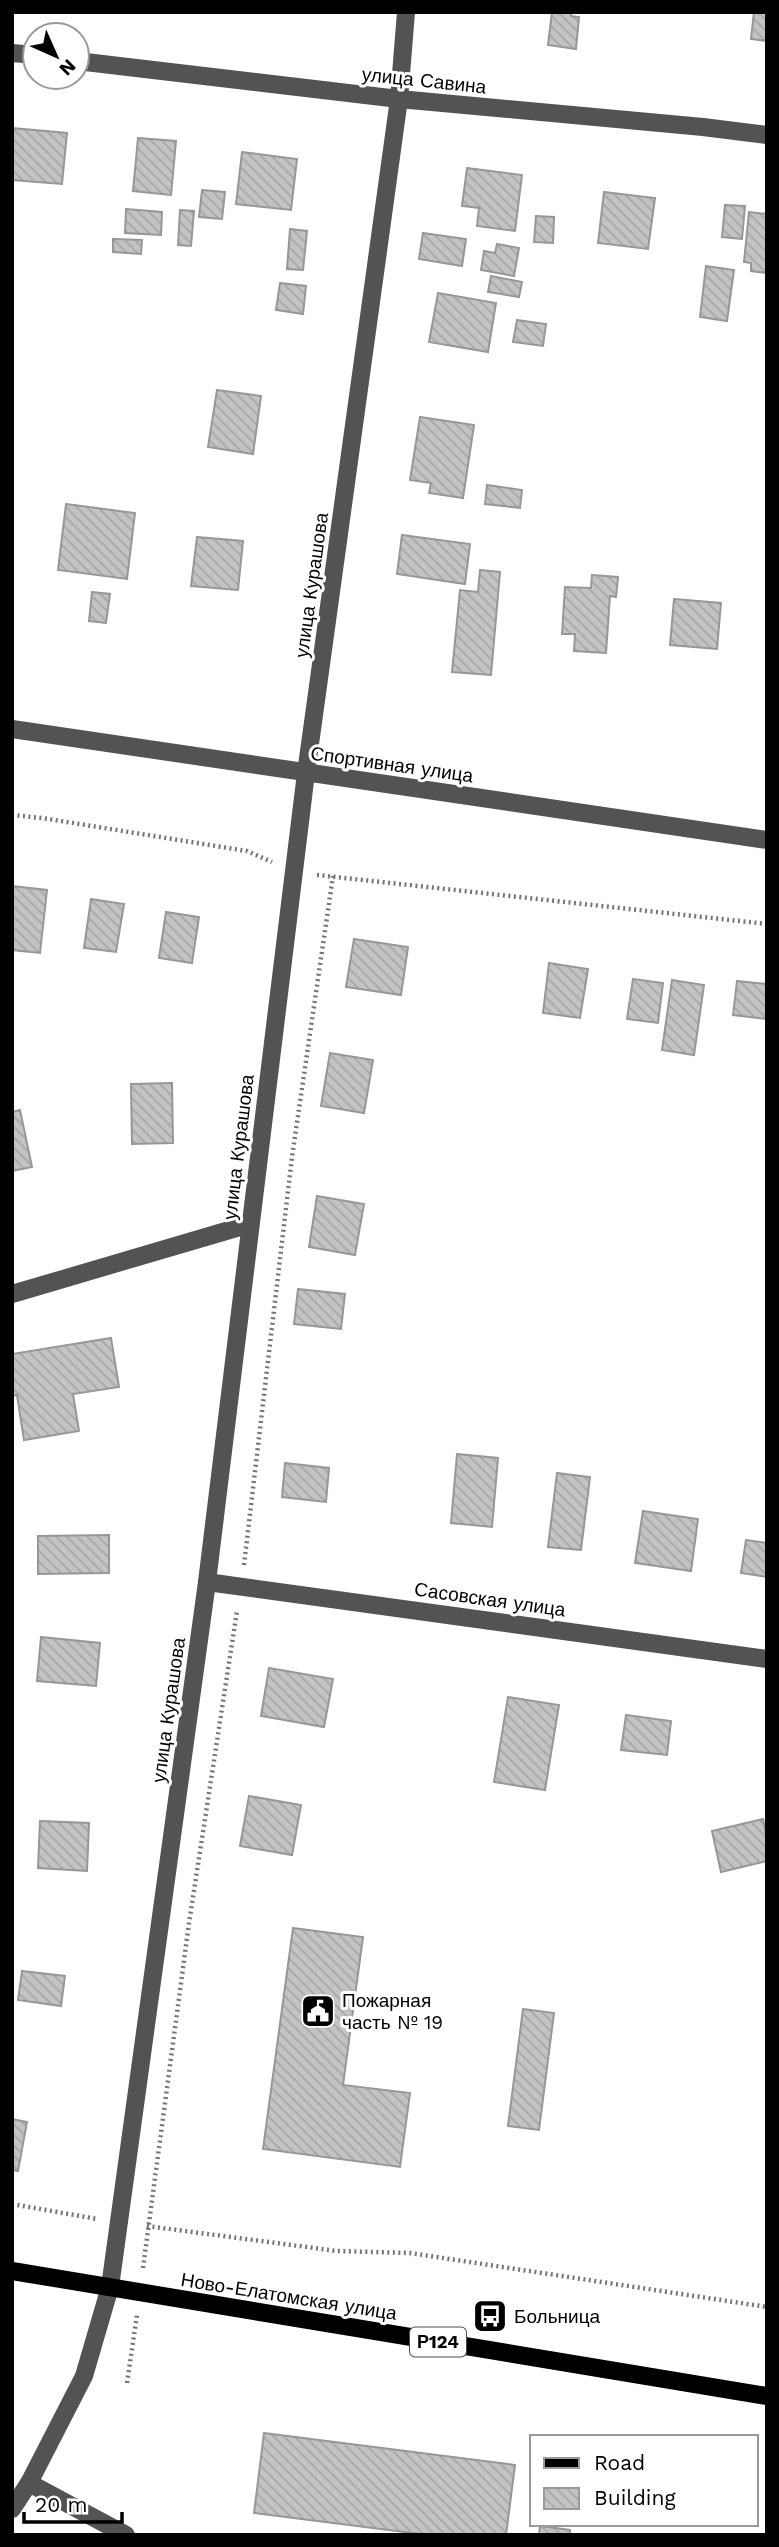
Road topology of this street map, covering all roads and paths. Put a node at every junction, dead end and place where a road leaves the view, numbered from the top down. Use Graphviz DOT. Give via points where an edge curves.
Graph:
graph roads {
  1 [pos="407,12"];
  2 [pos="91,63"];
  3 [pos="399,99"];
  4 [pos="767,135"];
  5 [pos="12,729"];
  6 [pos="306,773"];
  7 [pos="12,815"];
  8 [pos="767,840"];
  9 [pos="294,872"];
  10 [pos="333,876"];
  11 [pos="767,924"];
  12 [pos="250,1224"];
  13 [pos="12,1294"];
  14 [pos="207,1582"];
  15 [pos="241,1586"];
  16 [pos="767,1659"];
  17 [pos="12,2204"];
  18 [pos="118,2223"];
  19 [pos="148,2227"];
  20 [pos="12,2271"];
  21 [pos="110,2287"];
  22 [pos="140,2292"];
  23 [pos="767,2307"];
  24 [pos="127,2383"];
  25 [pos="767,2396"];
  26 [pos="29,2483"];
  27 [pos="12,2509"];
  28 [pos="126,2535"];
  1 -- 3 [label="street, улица Курашова"];
  2 -- 3 [label="street, улица Савина"];
  3 -- 4 [label="street, улица Савина"];
  3 -- 6 [label="street, улица Курашова"];
  5 -- 6 [label="street, Спортивная улица"];
  6 -- 8 [label="street, Спортивная улица"];
  6 -- 9 [label="street, улица Курашова"];
  7 -- 9 [label="path" via="247,851"];
  9 -- 10 [label="path"];
  9 -- 12 [label="street, улица Курашова"];
  10 -- 11 [label="path"];
  10 -- 15 [label="path" via="292,1157"];
  12 -- 13 [label="street"];
  12 -- 14 [label="street, улица Курашова"];
  14 -- 15 [label="street, Сасовская улица"];
  14 -- 18 [label="street, улица Курашова"];
  15 -- 16 [label="street, Сасовская улица"];
  15 -- 19 [label="path"];
  17 -- 18 [label="path"];
  18 -- 19 [label="path"];
  18 -- 21 [label="street, улица Курашова"];
  19 -- 22 [label="path"];
  19 -- 23 [label="path" via="337,2251 410,2253"];
  20 -- 21 [label="main road, Ново-Елатомская улица / Р124"];
  21 -- 22 [label="main road, Ново-Елатомская улица / Р124"];
  21 -- 26 [label="street, улица Курашова" via="84,2376"];
  22 -- 24 [label="path"];
  22 -- 25 [label="main road, Ново-Елатомская улица / Р124"];
  26 -- 27 [label="street, улица Курашова"];
  26 -- 28 [label="street"];
}
